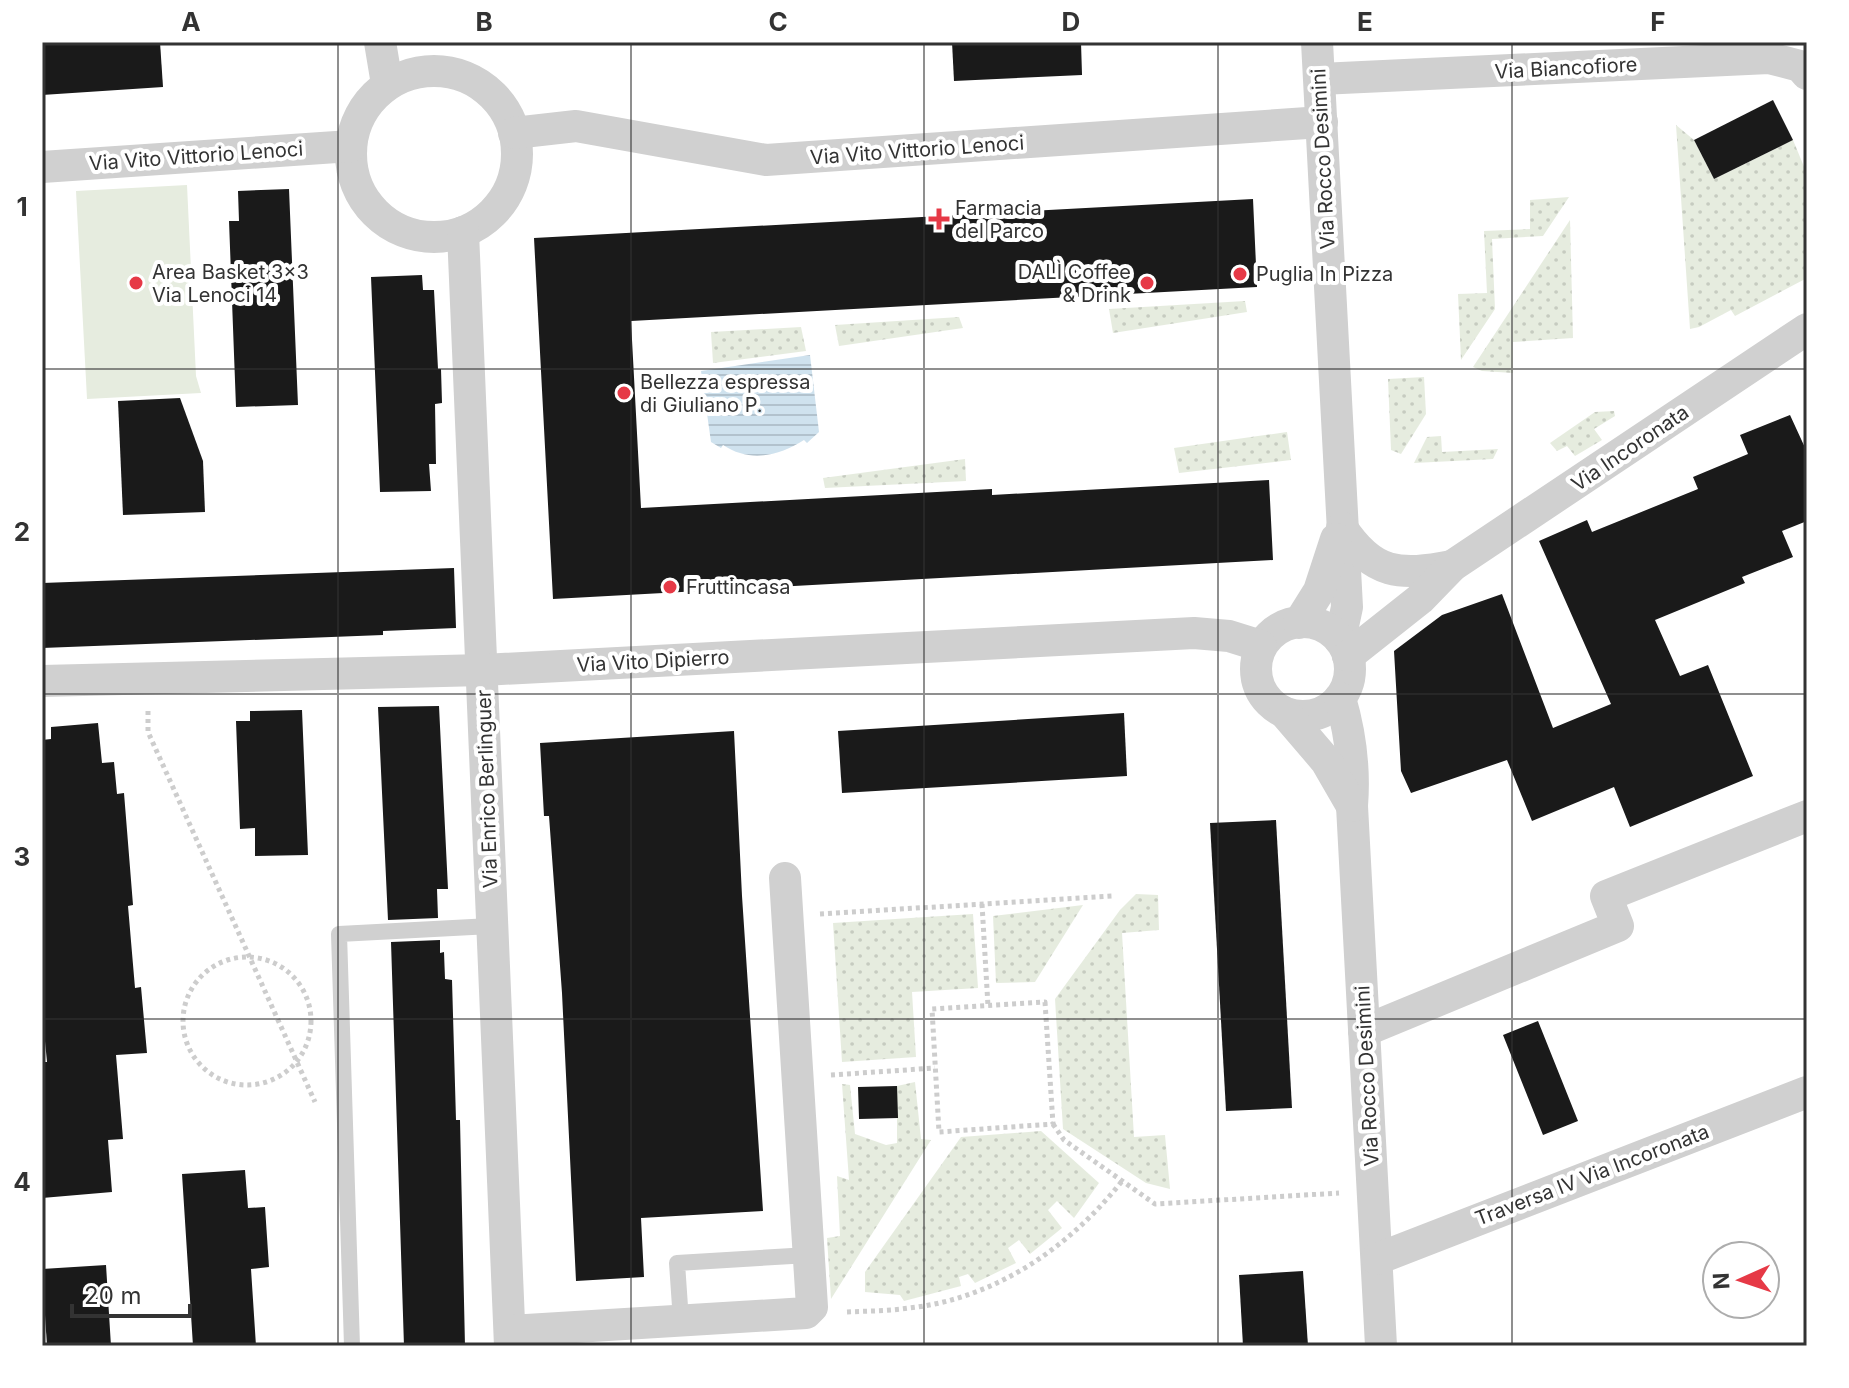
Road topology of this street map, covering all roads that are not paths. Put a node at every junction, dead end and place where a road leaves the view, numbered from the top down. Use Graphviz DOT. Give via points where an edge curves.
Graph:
graph roads {
  1 [pos="380,42"];
  2 [pos="1317,42"];
  3 [pos="1807,74"];
  4 [pos="1320,79"];
  5 [pos="387,84"];
  6 [pos="1322,122"];
  7 [pos="514,133"];
  8 [pos="351,146"];
  9 [pos="42,167"];
  10 [pos="463,232"];
  11 [pos="1807,329"];
  12 [pos="1342,522"];
  13 [pos="1452,566"];
  14 [pos="1299,623"];
  15 [pos="1261,646"];
  16 [pos="1344,648"];
  17 [pos="483,670"];
  18 [pos="42,681"];
  19 [pos="1340,698"];
  20 [pos="1285,713"];
  21 [pos="1352,806"];
  22 [pos="1807,816"];
  23 [pos="785,878"];
  24 [pos="491,926"];
  25 [pos="1364,1031"];
  26 [pos="1807,1092"];
  27 [pos="809,1255"];
  28 [pos="1377,1259"];
  29 [pos="681,1321"];
  30 [pos="510,1339"];
  31 [pos="352,1346"];
  32 [pos="1381,1346"];
  1 -- 5 [label="street"];
  2 -- 4 [label="street, Via Rocco Desimini"];
  3 -- 4 [label="street, Via Biancofiore" via="1800,66 1769,58"];
  4 -- 6 [label="street, Via Rocco Desimini"];
  5 -- 7 [label="street" via="411,73 438,70 463,75 504,108"];
  5 -- 8 [label="street" via="356,122"];
  6 -- 7 [label="street, Via Vito Vittorio Lenoci" via="766,160 576,126"];
  6 -- 12 [label="street, Via Rocco Desimini"];
  7 -- 10 [label="street" via="513,181 501,203"];
  8 -- 9 [label="street, Via Vito Vittorio Lenoci"];
  8 -- 10 [label="street" via="352,174 364,200 383,220 408,233 435,237"];
  10 -- 17 [label="street, Via Enrico Berlinguer"];
  11 -- 13 [label="street, Via Incoronata"];
  12 -- 13 [label="street, Via Incoronata" via="1357,550 1373,562 1420,572"];
  12 -- 14 [label="street, Via Rocco Desimini" via="1319,591"];
  12 -- 16 [label="street, Via Rocco Desimini"];
  13 -- 16 [label="street, Via Incoronata" via="1420,599"];
  14 -- 15 [label="street" via="1274,632"];
  14 -- 16 [label="street" via="1325,628"];
  15 -- 17 [label="street, Via Vito Dipierro" via="1194,633"];
  15 -- 20 [label="street, Via Rocco Desimini" via="1257,679 1272,705"];
  16 -- 19 [label="street, Via Rocco Desimini" via="1350,671"];
  17 -- 18 [label="street, Via Vito Dipierro"];
  17 -- 24 [label="street, Via Enrico Berlinguer"];
  19 -- 20 [label="street" via="1317,715"];
  19 -- 21 [label="street, Via Rocco Desimini" via="1355,771"];
  20 -- 21 [label="street, Via Rocco Desimini" via="1326,761"];
  21 -- 25 [label="street, Via Rocco Desimini"];
  22 -- 25 [label="street" via="1606,896 1618,926"];
  23 -- 27 [label="street"];
  24 -- 30 [label="street, Via Enrico Berlinguer"];
  24 -- 31 [label="lane" via="339,934"];
  25 -- 28 [label="street, Via Rocco Desimini"];
  26 -- 28 [label="street, Traversa IV Via Incoronata"];
  27 -- 29 [label="street" via="812,1307 806,1313"];
  27 -- 29 [label="lane" via="677,1263"];
  28 -- 32 [label="street, Via Rocco Desimini"];
  29 -- 30 [label="street"];
}
